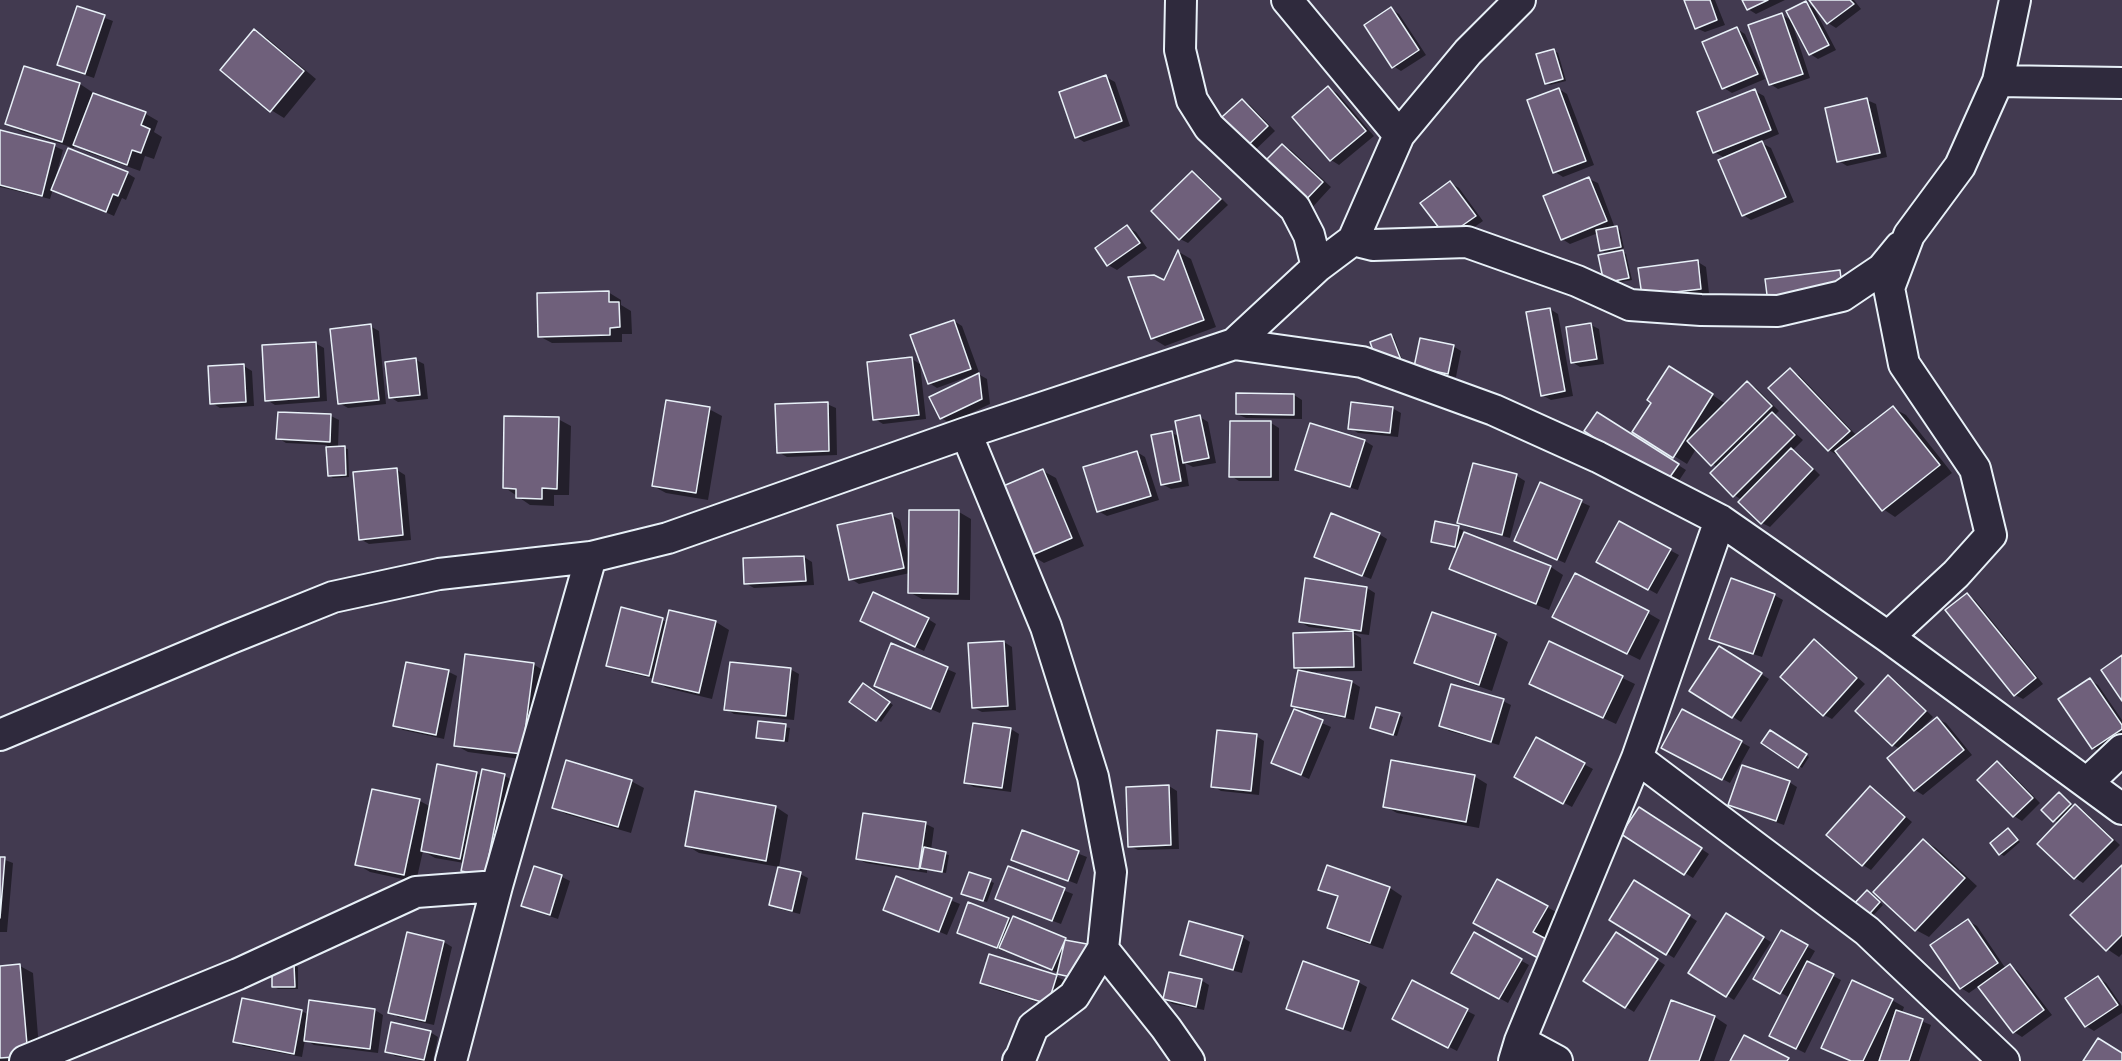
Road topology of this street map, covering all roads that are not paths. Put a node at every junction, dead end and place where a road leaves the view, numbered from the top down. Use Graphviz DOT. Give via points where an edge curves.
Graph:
graph roads {
  1 [pos="1181,0"];
  2 [pos="1287,0"];
  3 [pos="1520,0"];
  4 [pos="2015,0"];
  5 [pos="1998,81"];
  6 [pos="2122,83"];
  7 [pos="1399,135"];
  8 [pos="1909,235"];
  9 [pos="1353,240"];
  10 [pos="1317,267"];
  11 [pos="1234,344"];
  12 [pos="966,433"];
  13 [pos="1720,520"];
  14 [pos="591,557"];
  15 [pos="1888,637"];
  16 [pos="0,735"];
  17 [pos="2122,750"];
  18 [pos="1638,758"];
  19 [pos="2088,782"];
  20 [pos="2122,809"];
  21 [pos="497,886"];
  22 [pos="1103,949"];
  23 [pos="1517,1051"];
  24 [pos="25,1061"];
  25 [pos="451,1061"];
  26 [pos="1018,1061"];
  27 [pos="1190,1061"];
  28 [pos="1557,1061"];
  29 [pos="2004,1061"];
  1 -- 10 [label="street" via="1180,50 1192,100 1209,128 1295,208 1309,235"];
  2 -- 7 [label="street"];
  3 -- 7 [label="street" via="1468,52"];
  4 -- 5 [label="street"];
  5 -- 6 [label="street"];
  5 -- 8 [label="street" via="1960,166"];
  7 -- 9 [label="street"];
  8 -- 9 [label="street" via="1882,268 1842,296 1778,311 1630,305 1577,281 1467,242 1373,245"];
  8 -- 15 [label="street" via="1889,288 1904,364 1975,469 1991,535 1956,574"];
  9 -- 10 [label="street"];
  10 -- 11 [label="street"];
  11 -- 12 [label="street"];
  11 -- 13 [label="street" via="1362,362 1494,410"];
  12 -- 14 [label="street" via="668,538"];
  12 -- 22 [label="street" via="1046,627 1093,777 1111,872"];
  13 -- 15 [label="street"];
  13 -- 18 [label="street"];
  14 -- 16 [label="street" via="439,574 333,597"];
  14 -- 21 [label="street"];
  15 -- 19 [label="street"];
  17 -- 19 [label="street"];
  18 -- 23 [label="street"];
  18 -- 29 [label="street" via="1868,931"];
  19 -- 20 [label="street"];
  21 -- 24 [label="street" via="416,892 238,974"];
  21 -- 25 [label="street"];
  22 -- 26 [label="street" via="1074,996 1034,1027"];
  22 -- 27 [label="street"];
  23 -- 28 [label="street"];
}
